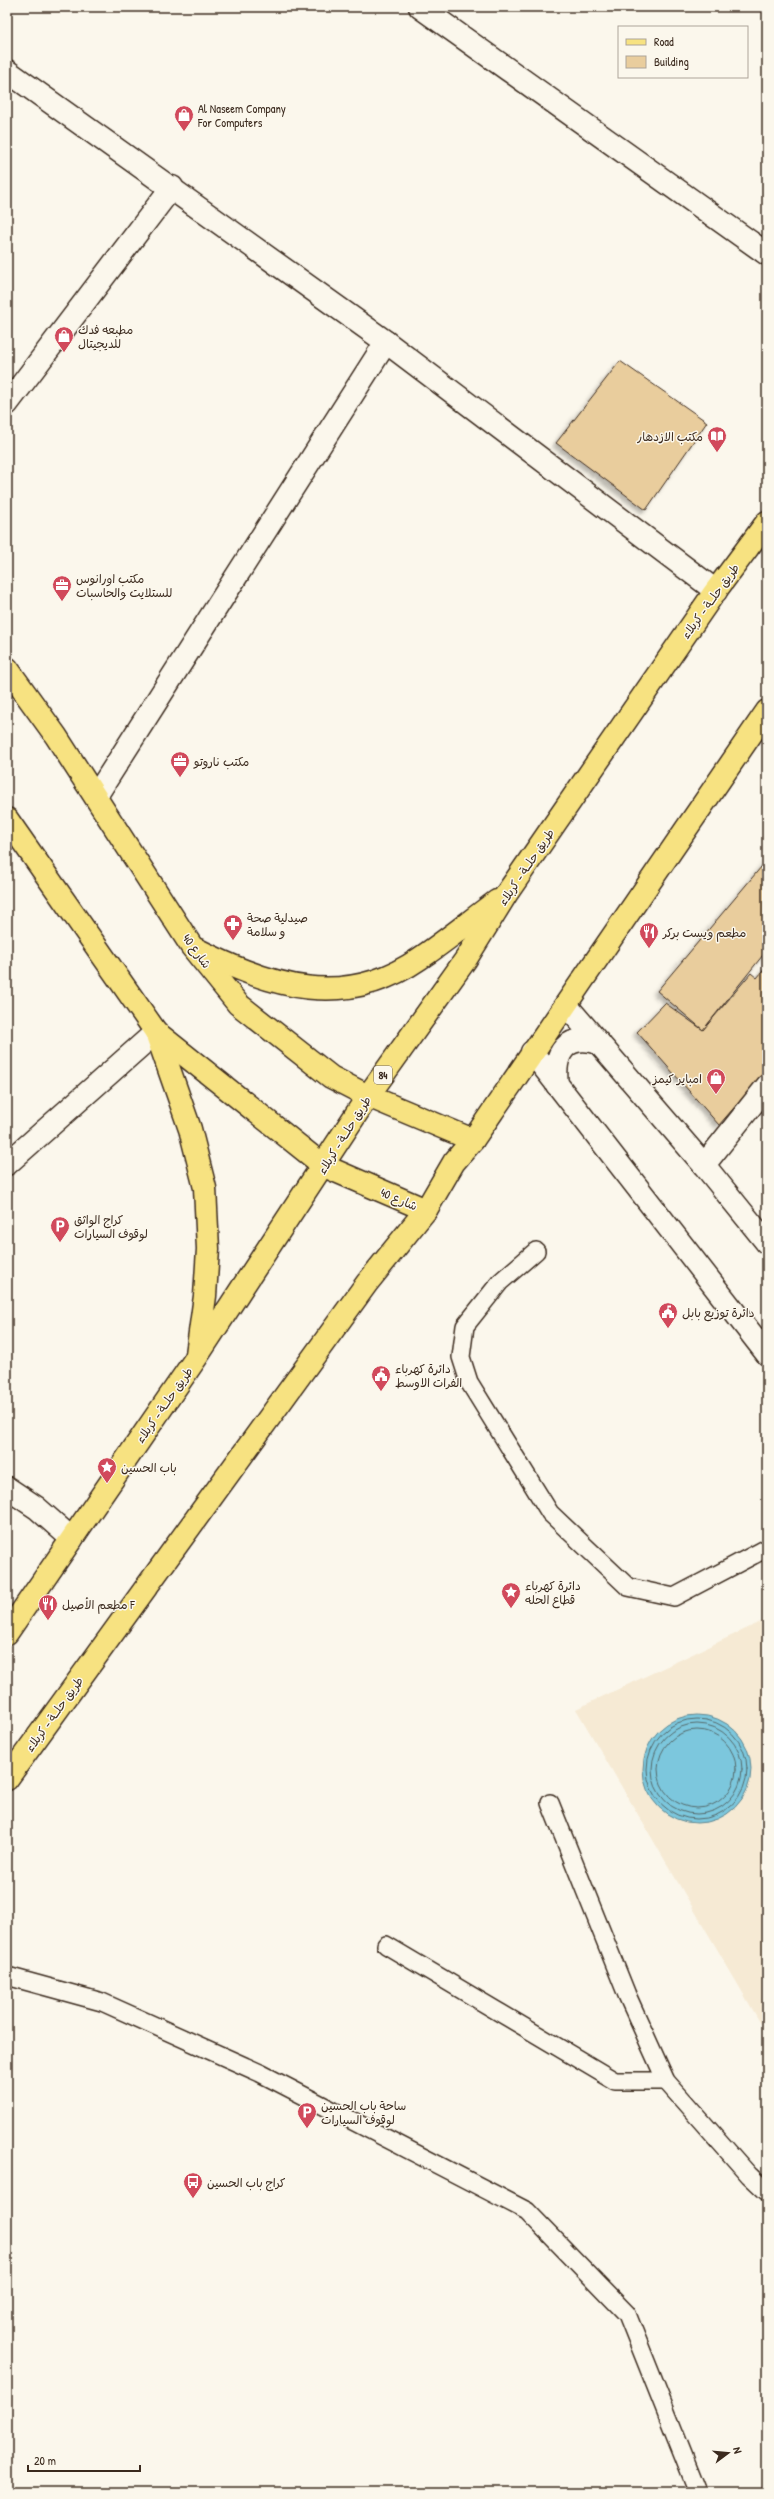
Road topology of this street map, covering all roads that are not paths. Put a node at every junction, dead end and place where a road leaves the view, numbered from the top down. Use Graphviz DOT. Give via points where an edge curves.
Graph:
graph roads {
  1 [pos="420,7"];
  2 [pos="7,71"];
  3 [pos="172,187"];
  4 [pos="767,254"];
  5 [pos="386,342"];
  6 [pos="7,404"];
  7 [pos="767,522"];
  8 [pos="716,591"];
  9 [pos="7,668"];
  10 [pos="767,711"];
  11 [pos="96,796"];
  12 [pos="7,819"];
  13 [pos="507,893"];
  14 [pos="192,947"];
  15 [pos="566,1004"];
  16 [pos="156,1032"];
  17 [pos="599,1043"];
  18 [pos="532,1052"];
  19 [pos="557,1084"];
  20 [pos="767,1086"];
  21 [pos="368,1096"];
  22 [pos="473,1140"];
  23 [pos="7,1164"];
  24 [pos="704,1165"];
  25 [pos="324,1166"];
  26 [pos="426,1210"];
  27 [pos="767,1243"];
  28 [pos="536,1251"];
  29 [pos="767,1354"];
  30 [pos="196,1358"];
  31 [pos="7,1488"];
  32 [pos="72,1539"];
  33 [pos="767,1548"];
  34 [pos="7,1633"];
  35 [pos="7,1779"];
  36 [pos="550,1803"];
  37 [pos="386,1945"];
  38 [pos="7,1976"];
  39 [pos="666,2081"];
  40 [pos="767,2192"];
  41 [pos="698,2492"];
  1 -- 4 [label="street"];
  2 -- 3 [label="street"];
  3 -- 5 [label="street"];
  3 -- 6 [label="street"];
  5 -- 8 [label="street"];
  5 -- 11 [label="street"];
  7 -- 8 [label="main road, طريق حلــة - كربلاء / 84"];
  8 -- 13 [label="main road, طريق حلــة - كربلاء / 84"];
  9 -- 11 [label="main road, شارع 40"];
  10 -- 15 [label="main road, طريق حلــة - كربلاء"];
  11 -- 14 [label="main road, شارع 40"];
  12 -- 16 [label="main road, شارع 40"];
  13 -- 14 [label="main road" via="418,960 373,982 338,989 311,988 270,981 237,970"];
  13 -- 21 [label="main road, طريق حلــة - كربلاء / 84" via="466,959"];
  14 -- 21 [label="main road, شارع 40" via="238,1004 331,1077"];
  15 -- 17 [label="street"];
  15 -- 18 [label="main road, طريق حلــة - كربلاء"];
  16 -- 23 [label="street"];
  16 -- 25 [label="main road, شارع 40"];
  16 -- 30 [label="main road" via="190,1129 205,1188 208,1256"];
  17 -- 19 [label="street" via="577,1040 561,1051 556,1062"];
  17 -- 24 [label="street"];
  18 -- 19 [label="street"];
  18 -- 22 [label="main road, طريق حلــة - كربلاء"];
  19 -- 29 [label="street"];
  20 -- 24 [label="street"];
  21 -- 22 [label="main road, شارع 40"];
  21 -- 25 [label="main road, طريق حلــة - كربلاء / 84"];
  22 -- 26 [label="main road, طريق حلــة - كربلاء" via="447,1172"];
  24 -- 27 [label="street"];
  25 -- 26 [label="main road, شارع 40"];
  25 -- 30 [label="main road, طريق حلــة - كربلاء / 84"];
  26 -- 35 [label="main road, طريق حلــة - كربلاء" via="367,1283"];
  28 -- 33 [label="lane" via="500,1282 465,1326 461,1357 468,1382 550,1513 628,1587 674,1597"];
  30 -- 32 [label="main road, طريق حلــة - كربلاء / 84"];
  31 -- 32 [label="street" via="37,1508"];
  32 -- 34 [label="main road, طريق حلــة - كربلاء / 84"];
  36 -- 39 [label="lane" via="627,1995"];
  37 -- 39 [label="lane" via="615,2081"];
  38 -- 41 [label="lane" via="102,2002 260,2073 527,2211 627,2314"];
  39 -- 40 [label="lane"];
}
